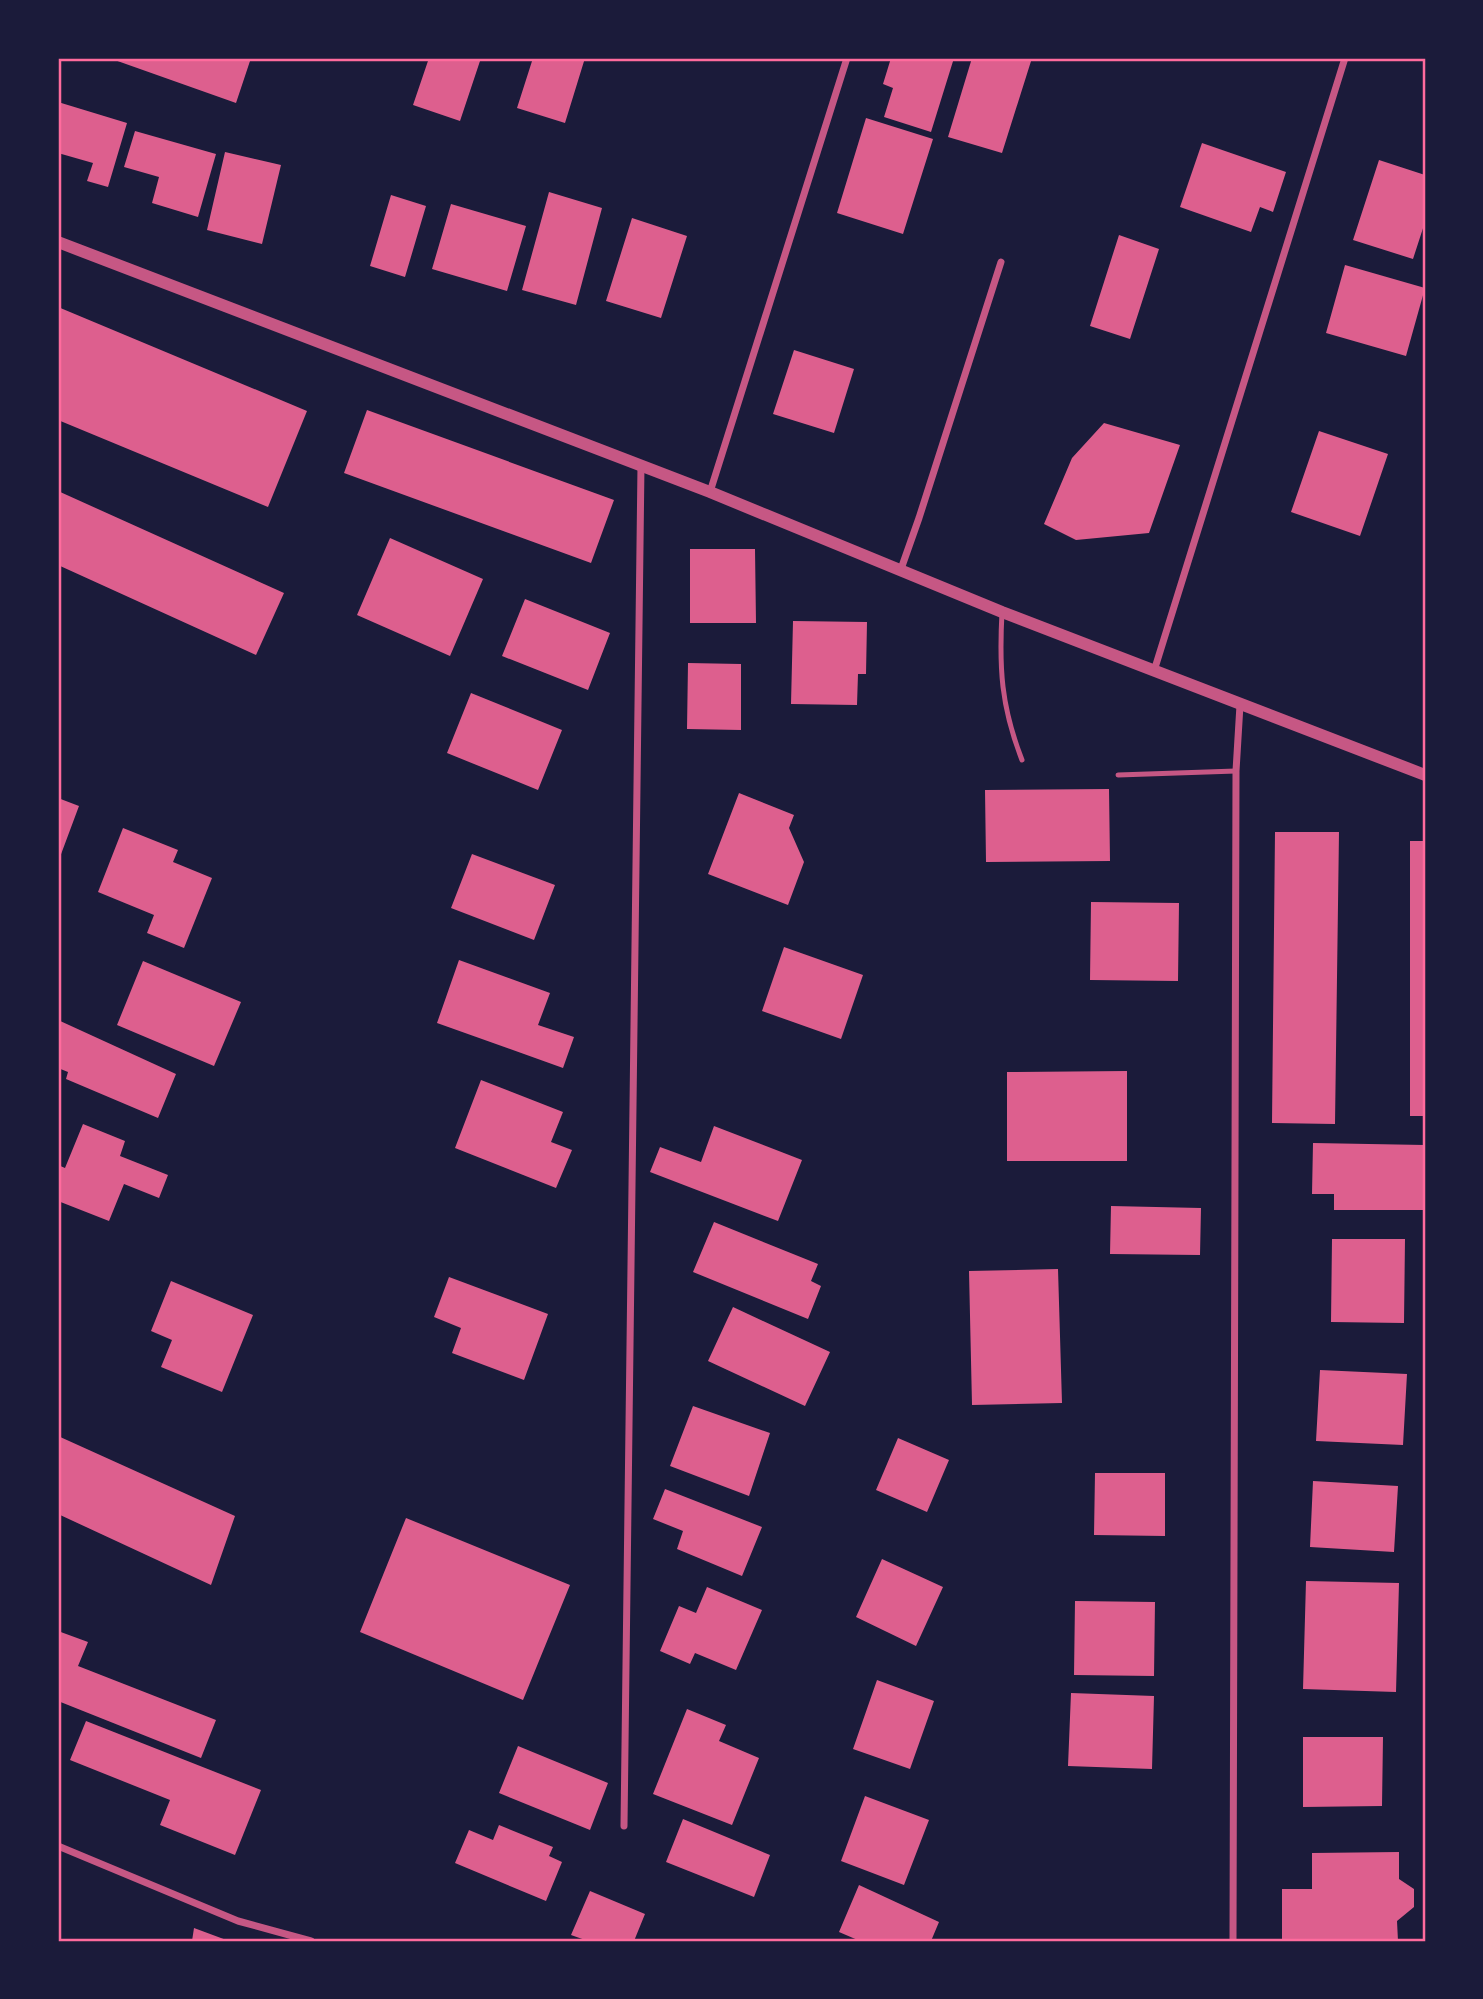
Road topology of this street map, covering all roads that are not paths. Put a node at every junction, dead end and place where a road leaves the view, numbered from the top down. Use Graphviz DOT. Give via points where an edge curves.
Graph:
graph roads {
  1 [pos="847,58"];
  2 [pos="1345,58"];
  3 [pos="58,242"];
  4 [pos="1001,262"];
  5 [pos="641,465"];
  6 [pos="710,492"];
  7 [pos="901,569"];
  8 [pos="1002,612"];
  9 [pos="1154,671"];
  10 [pos="1240,705"];
  11 [pos="1022,760"];
  12 [pos="1236,771"];
  13 [pos="1118,775"];
  14 [pos="1425,775"];
  15 [pos="624,1826"];
  16 [pos="58,1846"];
  17 [pos="311,1941"];
  18 [pos="1233,1941"];
  1 -- 6 [label="street"];
  2 -- 9 [label="street"];
  3 -- 5 [label="street"];
  4 -- 7 [label="street"];
  5 -- 6 [label="street"];
  5 -- 15 [label="street"];
  6 -- 7 [label="street"];
  7 -- 8 [label="street"];
  8 -- 9 [label="street"];
  8 -- 11 [label="lane" via="1001,678"];
  9 -- 10 [label="street"];
  10 -- 12 [label="street"];
  10 -- 14 [label="street"];
  12 -- 13 [label="lane"];
  12 -- 18 [label="street"];
  16 -- 17 [label="street" via="238,1921"];
}
